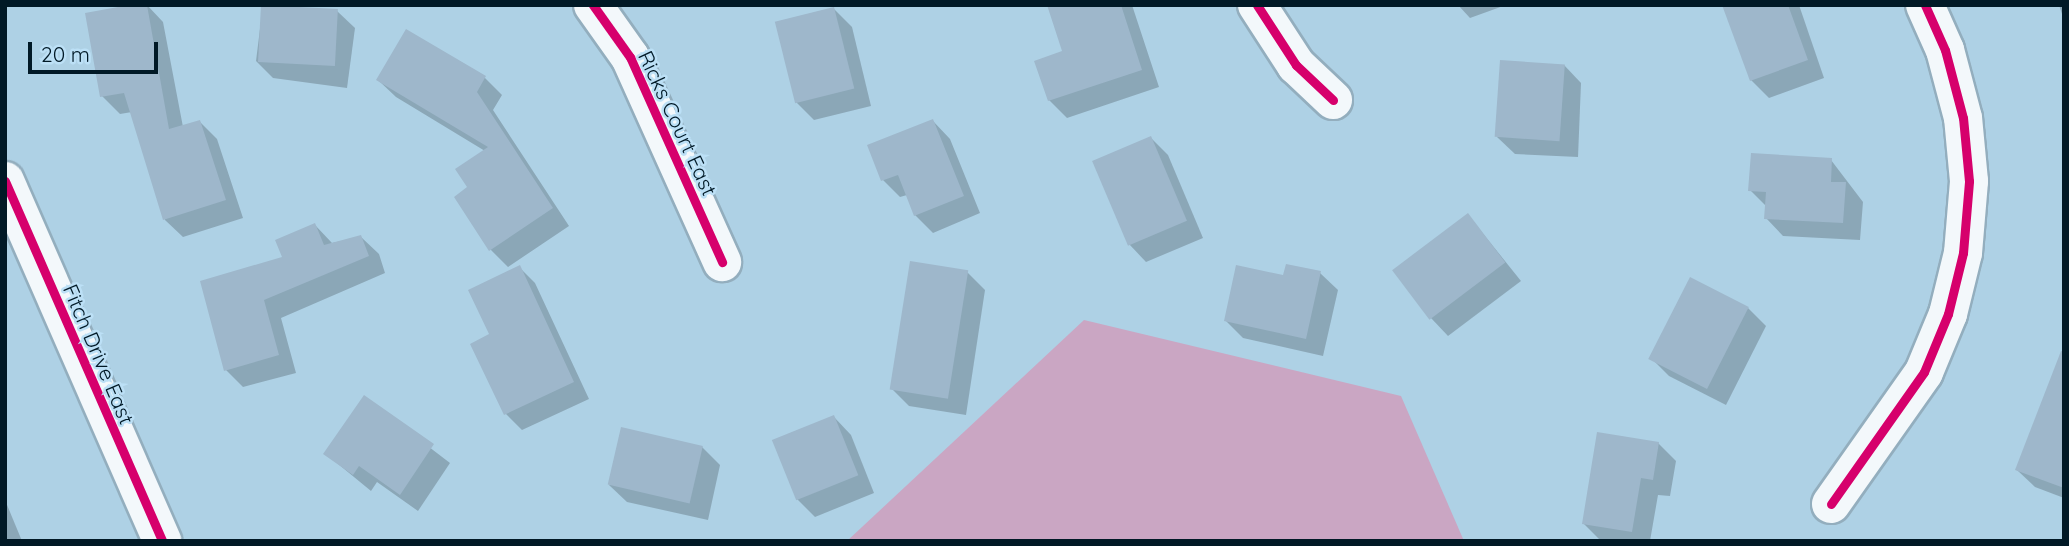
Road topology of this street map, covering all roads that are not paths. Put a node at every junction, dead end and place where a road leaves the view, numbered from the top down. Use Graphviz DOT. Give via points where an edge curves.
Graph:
graph roads {
  1 [pos="593,5"];
  2 [pos="1256,5"];
  3 [pos="1925,5"];
  4 [pos="1333,100"];
  5 [pos="5,181"];
  6 [pos="722,262"];
  7 [pos="1831,504"];
  8 [pos="162,541"];
  1 -- 6 [label="street, Ricks Court East" via="630,57"];
  2 -- 4 [label="street" via="1296,65"];
  3 -- 7 [label="street" via="1945,50 1963,118 1969,181 1963,253 1948,314 1924,372"];
  5 -- 8 [label="street, Fitch Drive East"];
}
